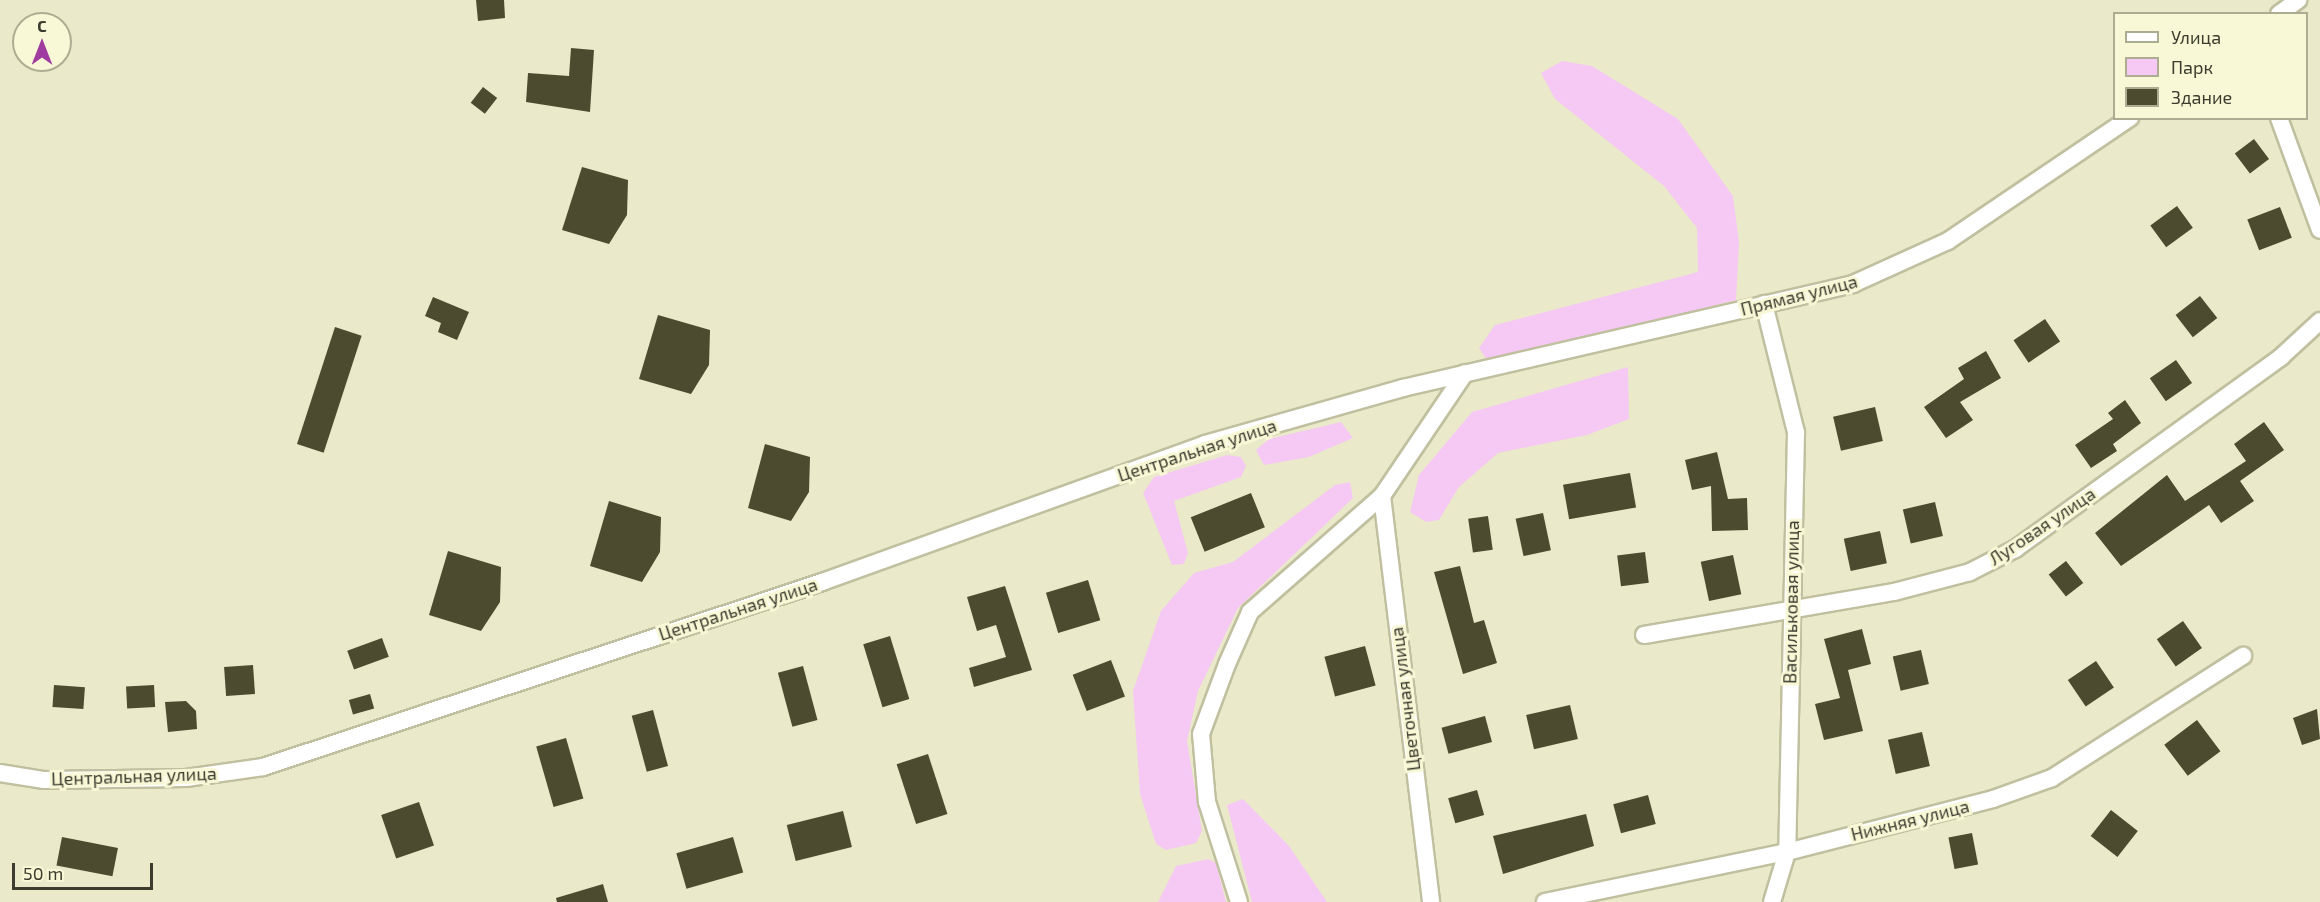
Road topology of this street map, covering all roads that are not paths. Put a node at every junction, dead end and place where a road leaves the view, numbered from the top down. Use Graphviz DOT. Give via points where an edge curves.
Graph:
graph roads {
  1 [pos="2298,0"];
  2 [pos="2282,12"];
  3 [pos="2127,120"];
  4 [pos="2280,120"];
  5 [pos="2320,230"];
  6 [pos="1764,304"];
  7 [pos="2320,321"];
  8 [pos="1465,373"];
  9 [pos="1382,496"];
  10 [pos="1790,610"];
  11 [pos="1644,635"];
  12 [pos="2242,656"];
  13 [pos="0,772"];
  14 [pos="1787,852"];
  15 [pos="1239,902"];
  16 [pos="1431,902"];
  17 [pos="1545,902"];
  18 [pos="1772,902"];
  1 -- 2 [label="street"];
  3 -- 6 [label="street, Прямая улица" via="1948,241 1853,284"];
  4 -- 5 [label="street"];
  6 -- 8 [label="street, Прямая улица"];
  6 -- 10 [label="street, Васильковая улица" via="1796,432"];
  7 -- 10 [label="street, Луговая улица" via="2281,357 2015,549 1970,572"];
  8 -- 9 [label="street"];
  8 -- 13 [label="street, Центральная улица" via="1205,444 909,552 292,759 186,777 44,780"];
  9 -- 15 [label="street" via="1250,612 1201,734 1207,802"];
  9 -- 16 [label="street, Цветочная улица"];
  10 -- 11 [label="street, Луговая улица"];
  10 -- 14 [label="street, Васильковая улица"];
  12 -- 14 [label="street, Нижняя улица" via="2052,778 1994,799"];
  14 -- 17 [label="street, Нижняя улица"];
  14 -- 18 [label="street, Васильковая улица"];
}
